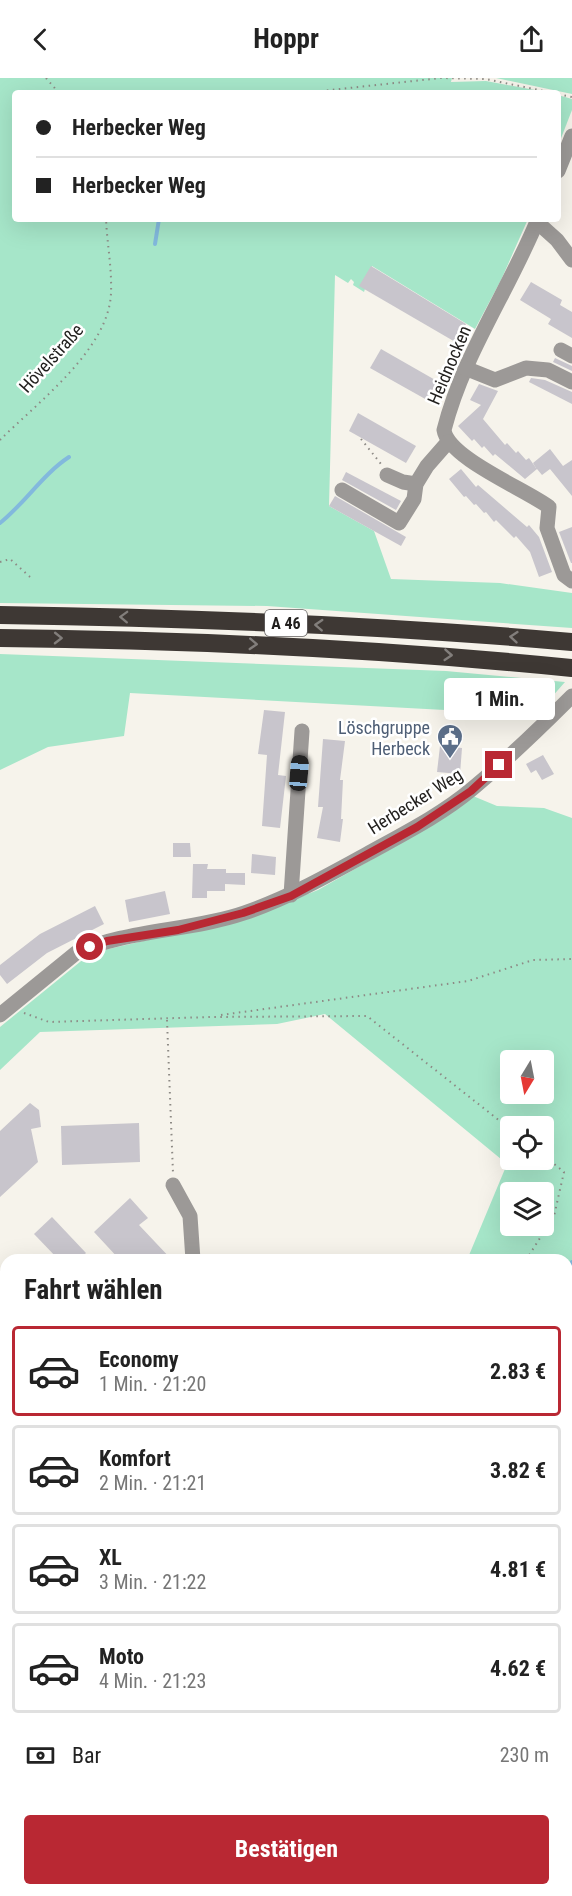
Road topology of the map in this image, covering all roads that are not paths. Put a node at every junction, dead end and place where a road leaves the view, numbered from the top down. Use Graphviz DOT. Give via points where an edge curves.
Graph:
graph roads {
  1 [pos="572,136"];
  2 [pos="561,164"];
  3 [pos="538,222"];
  4 [pos="539,222"];
  5 [pos="572,260"];
  6 [pos="465,368"];
  7 [pos="572,382"];
  8 [pos="448,442"];
  9 [pos="387,475"];
  10 [pos="416,484"];
  11 [pos="342,490"];
  12 [pos="572,581"];
  13 [pos="0,615"];
  14 [pos="0,638"];
  15 [pos="572,642"];
  16 [pos="572,668"];
  17 [pos="572,696"];
  18 [pos="302,731"];
  19 [pos="291,896"];
  20 [pos="2,1007"];
  21 [pos="173,1185"];
  22 [pos="193,1254"];
  1 -- 2 [label="street"];
  3 -- 6 [label="street, Heidnocken"];
  4 -- 5 [label="street"];
  6 -- 7 [label="street" via="495,380 526,368 548,370"];
  6 -- 8 [label="street, Heidnocken" via="444,430"];
  8 -- 10 [label="street"];
  8 -- 12 [label="street" via="518,491 532,494 549,507 547,528 564,575"];
  9 -- 10 [label="street"];
  10 -- 11 [label="street" via="414,499 399,523"];
  15 -- 13 [label="highway, A 46, one-way" via="246,621"];
  14 -- 16 [label="highway, A 46, one-way" via="233,643 476,657"];
  17 -- 19 [label="street, Herbecker Weg" via="471,791 417,827"];
  18 -- 19 [label="street"];
  19 -- 20 [label="street, Herbecker Weg" via="178,930 90,947"];
  21 -- 22 [label="street" via="190,1216"];
}
